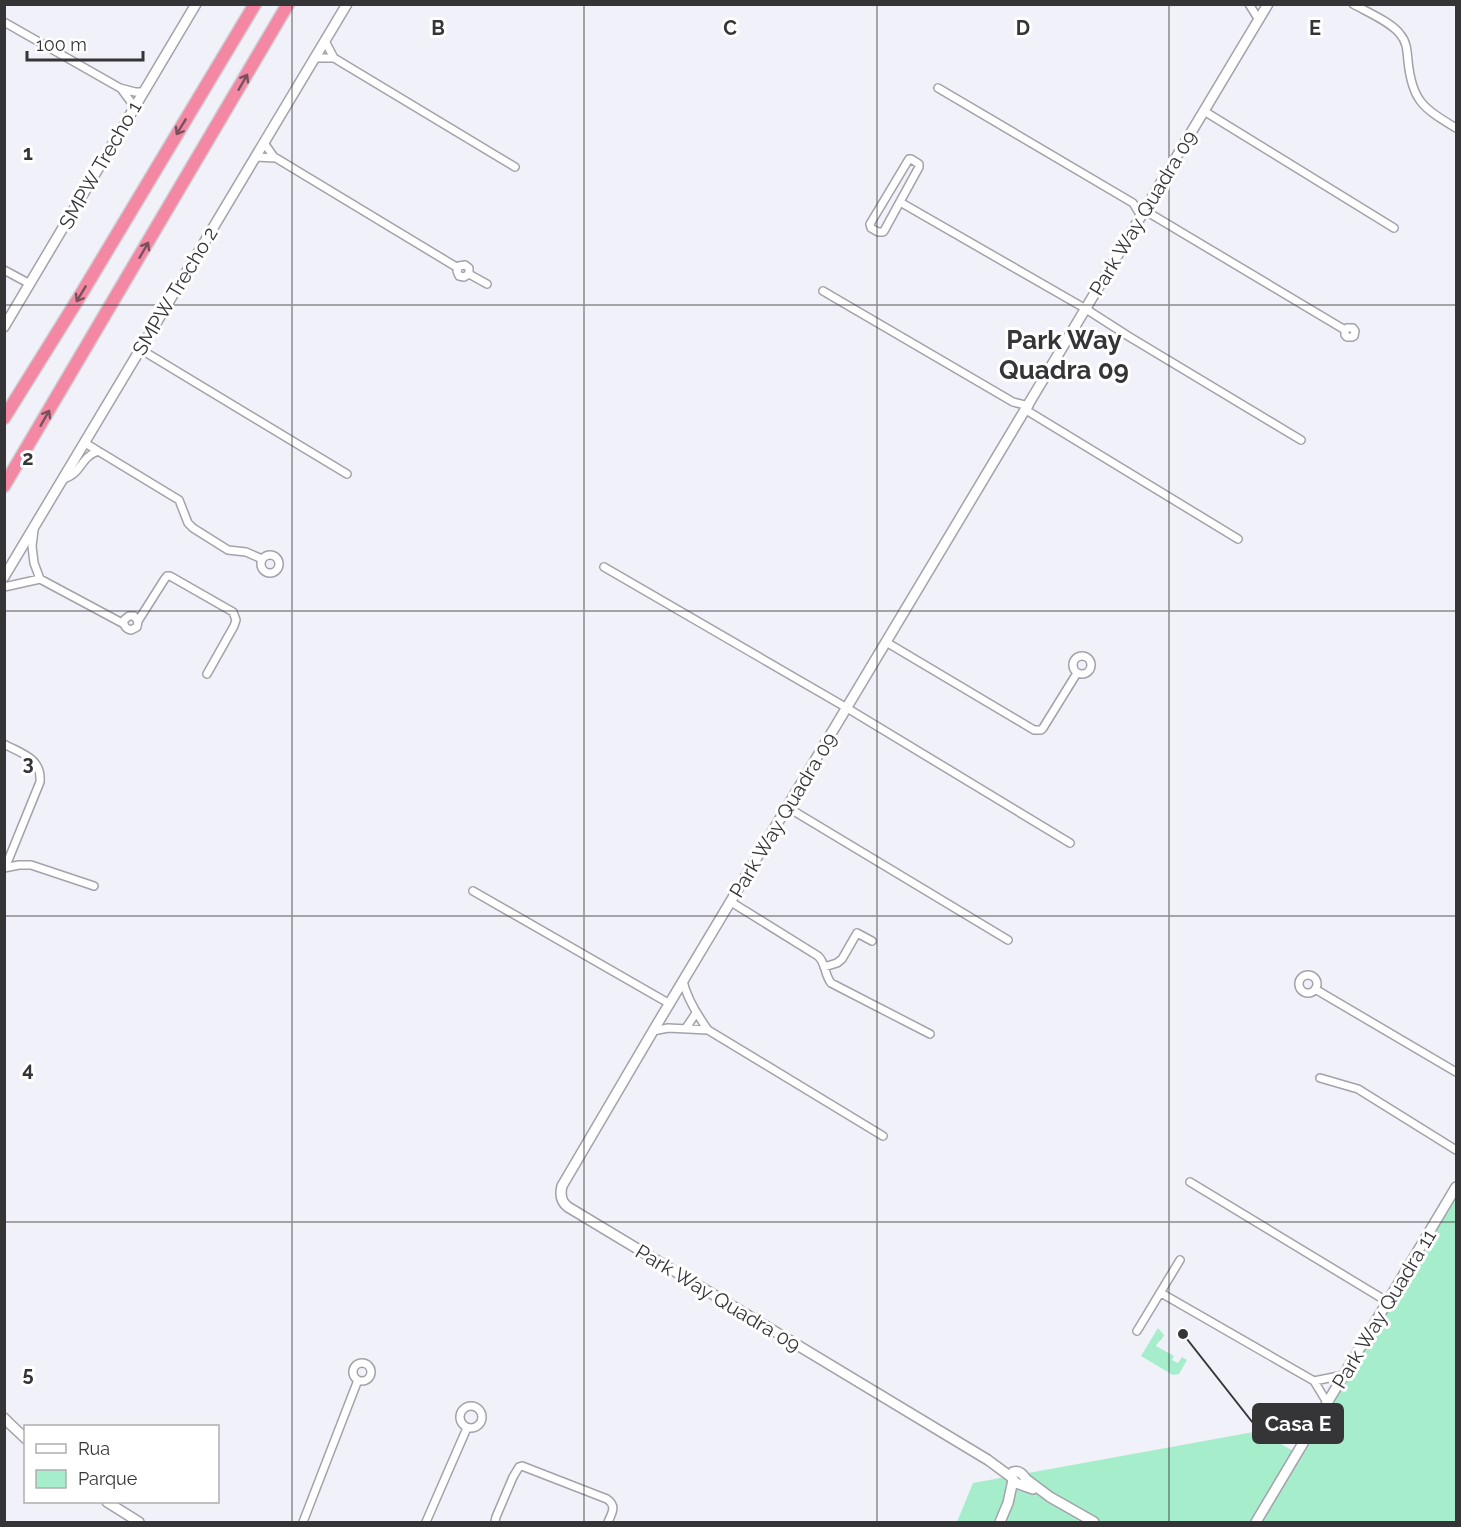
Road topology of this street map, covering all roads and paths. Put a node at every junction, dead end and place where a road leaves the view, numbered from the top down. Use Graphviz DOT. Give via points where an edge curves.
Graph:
graph roads {
  1 [pos="196,4"];
  2 [pos="255,4"];
  3 [pos="288,4"];
  4 [pos="347,4"];
  5 [pos="1249,4"];
  6 [pos="1268,4"];
  7 [pos="1353,4"];
  8 [pos="1259,20"];
  9 [pos="4,22"];
  10 [pos="325,41"];
  11 [pos="315,58"];
  12 [pos="334,58"];
  13 [pos="120,88"];
  14 [pos="939,88"];
  15 [pos="143,92"];
  16 [pos="134,106"];
  17 [pos="1204,111"];
  18 [pos="1456,128"];
  19 [pos="264,143"];
  20 [pos="256,157"];
  21 [pos="274,157"];
  22 [pos="515,167"];
  23 [pos="900,201"];
  24 [pos="1133,203"];
  25 [pos="1145,209"];
  26 [pos="1394,228"];
  27 [pos="4,270"];
  28 [pos="30,284"];
  29 [pos="487,284"];
  30 [pos="824,291"];
  31 [pos="1086,309"];
  32 [pos="4,327"];
  33 [pos="1345,330"];
  34 [pos="140,349"];
  35 [pos="1013,402"];
  36 [pos="1026,411"];
  37 [pos="4,418"];
  38 [pos="1300,440"];
  39 [pos="84,443"];
  40 [pos="98,451"];
  41 [pos="347,474"];
  42 [pos="63,479"];
  43 [pos="4,486"];
  44 [pos="34,527"];
  45 [pos="1238,539"];
  46 [pos="262,559"];
  47 [pos="604,567"];
  48 [pos="4,577"];
  49 [pos="40,579"];
  50 [pos="4,587"];
  51 [pos="886,642"];
  52 [pos="1077,673"];
  53 [pos="207,674"];
  54 [pos="847,708"];
  55 [pos="4,744"];
  56 [pos="787,807"];
  57 [pos="1071,843"];
  58 [pos="5,868"];
  59 [pos="94,886"];
  60 [pos="473,891"];
  61 [pos="730,902"];
  62 [pos="1008,940"];
  63 [pos="872,941"];
  64 [pos="824,967"];
  65 [pos="684,981"];
  66 [pos="1315,989"];
  67 [pos="670,1004"];
  68 [pos="696,1013"];
  69 [pos="686,1028"];
  70 [pos="708,1030"];
  71 [pos="653,1031"];
  72 [pos="930,1034"];
  73 [pos="1456,1072"];
  74 [pos="1320,1078"];
  75 [pos="883,1136"];
  76 [pos="1456,1150"];
  77 [pos="1190,1182"];
  78 [pos="1456,1187"];
  79 [pos="1180,1260"];
  80 [pos="1161,1293"];
  81 [pos="1388,1302"];
  82 [pos="1137,1331"];
  83 [pos="1344,1375"];
  84 [pos="358,1380"];
  85 [pos="1314,1381"];
  86 [pos="1328,1404"];
  87 [pos="4,1418"];
  88 [pos="467,1428"];
  89 [pos="24,1436"];
  90 [pos="1018,1480"];
  91 [pos="108,1503"];
  92 [pos="139,1522"];
  93 [pos="303,1522"];
  94 [pos="426,1522"];
  95 [pos="495,1522"];
  96 [pos="608,1522"];
  97 [pos="1000,1522"];
  98 [pos="1094,1522"];
  99 [pos="1256,1522"];
  1 -- 15 [label="street, SMPW Trecho 1"];
  2 -- 37 [label="highway, one-way"];
  43 -- 3 [label="highway, one-way"];
  4 -- 10 [label="street, SMPW Trecho 2"];
  5 -- 8 [label="street"];
  6 -- 8 [label="street, Park Way Quadra 09"];
  7 -- 18 [label="street" via="1401,35 1416,96"];
  8 -- 17 [label="street, Park Way Quadra 09"];
  9 -- 13 [label="street"];
  10 -- 11 [label="street, SMPW Trecho 2"];
  10 -- 12 [label="street"];
  11 -- 12 [label="street"];
  11 -- 19 [label="street, SMPW Trecho 2"];
  12 -- 22 [label="street"];
  13 -- 15 [label="street"];
  13 -- 16 [label="street"];
  14 -- 24 [label="street"];
  15 -- 16 [label="street, SMPW Trecho 1"];
  16 -- 28 [label="street, SMPW Trecho 1"];
  17 -- 25 [label="street, Park Way Quadra 09"];
  17 -- 26 [label="street"];
  19 -- 20 [label="street, SMPW Trecho 2"];
  19 -- 21 [label="street"];
  20 -- 21 [label="street"];
  20 -- 34 [label="street, SMPW Trecho 2"];
  21 -- 29 [label="street" via="458,268 457,274 462,277 469,274"];
  23 -- 23 [label="street" via="883,232 871,228 911,159 920,166"];
  23 -- 31 [label="street"];
  24 -- 25 [label="street"];
  24 -- 25 [label="street"];
  25 -- 31 [label="street, Park Way Quadra 09"];
  25 -- 33 [label="street"];
  27 -- 28 [label="street"];
  28 -- 32 [label="street, SMPW Trecho 1"];
  30 -- 35 [label="street"];
  31 -- 36 [label="street, Park Way Quadra 09"];
  31 -- 38 [label="street"];
  34 -- 39 [label="street, SMPW Trecho 2"];
  34 -- 41 [label="street"];
  35 -- 36 [label="street"];
  35 -- 36 [label="street"];
  36 -- 45 [label="street"];
  36 -- 51 [label="street, Park Way Quadra 09"];
  39 -- 40 [label="street"];
  39 -- 42 [label="street, SMPW Trecho 2"];
  40 -- 42 [label="street" via="84,459 73,475"];
  40 -- 46 [label="street" via="179,500 193,528 228,550"];
  42 -- 44 [label="street, SMPW Trecho 2"];
  44 -- 48 [label="street, SMPW Trecho 2"];
  44 -- 49 [label="street" via="32,546"];
  47 -- 54 [label="street"];
  49 -- 50 [label="street"];
  49 -- 53 [label="street" via="124,624 129,616 138,621 170,576 233,612 234,626"];
  51 -- 52 [label="street" via="1037,731 1043,728"];
  51 -- 54 [label="street, Park Way Quadra 09"];
  54 -- 56 [label="street, Park Way Quadra 09"];
  54 -- 57 [label="street"];
  55 -- 58 [label="street" via="35,762 41,775"];
  56 -- 61 [label="street, Park Way Quadra 09"];
  56 -- 62 [label="street"];
  58 -- 59 [label="street" via="31,865"];
  60 -- 67 [label="street"];
  61 -- 64 [label="street" via="811,950 822,959"];
  61 -- 65 [label="street, Park Way Quadra 09"];
  63 -- 64 [label="street" via="857,933 842,959"];
  64 -- 72 [label="street" via="831,983"];
  65 -- 67 [label="street, Park Way Quadra 09"];
  65 -- 68 [label="street"];
  66 -- 73 [label="street"];
  67 -- 71 [label="street, Park Way Quadra 09"];
  68 -- 69 [label="street"];
  68 -- 70 [label="street"];
  69 -- 70 [label="street"];
  69 -- 71 [label="street"];
  70 -- 75 [label="street"];
  71 -- 90 [label="street, Park Way Quadra 09" via="562,1186 561,1197 566,1205"];
  74 -- 76 [label="street" via="1358,1089"];
  77 -- 81 [label="street"];
  78 -- 81 [label="street, Park Way Quadra 11"];
  79 -- 80 [label="street"];
  80 -- 82 [label="street"];
  80 -- 85 [label="street"];
  81 -- 83 [label="street, Park Way Quadra 11"];
  83 -- 85 [label="street"];
  83 -- 86 [label="street, Park Way Quadra 11"];
  84 -- 93 [label="street"];
  85 -- 86 [label="street"];
  86 -- 99 [label="street, Park Way Quadra 11"];
  87 -- 89 [label="street"];
  88 -- 94 [label="street"];
  90 -- 97 [label="street"];
  90 -- 98 [label="street"];
  91 -- 92 [label="street"];
  95 -- 96 [label="street" via="513,1477 522,1466 612,1502"];
}
